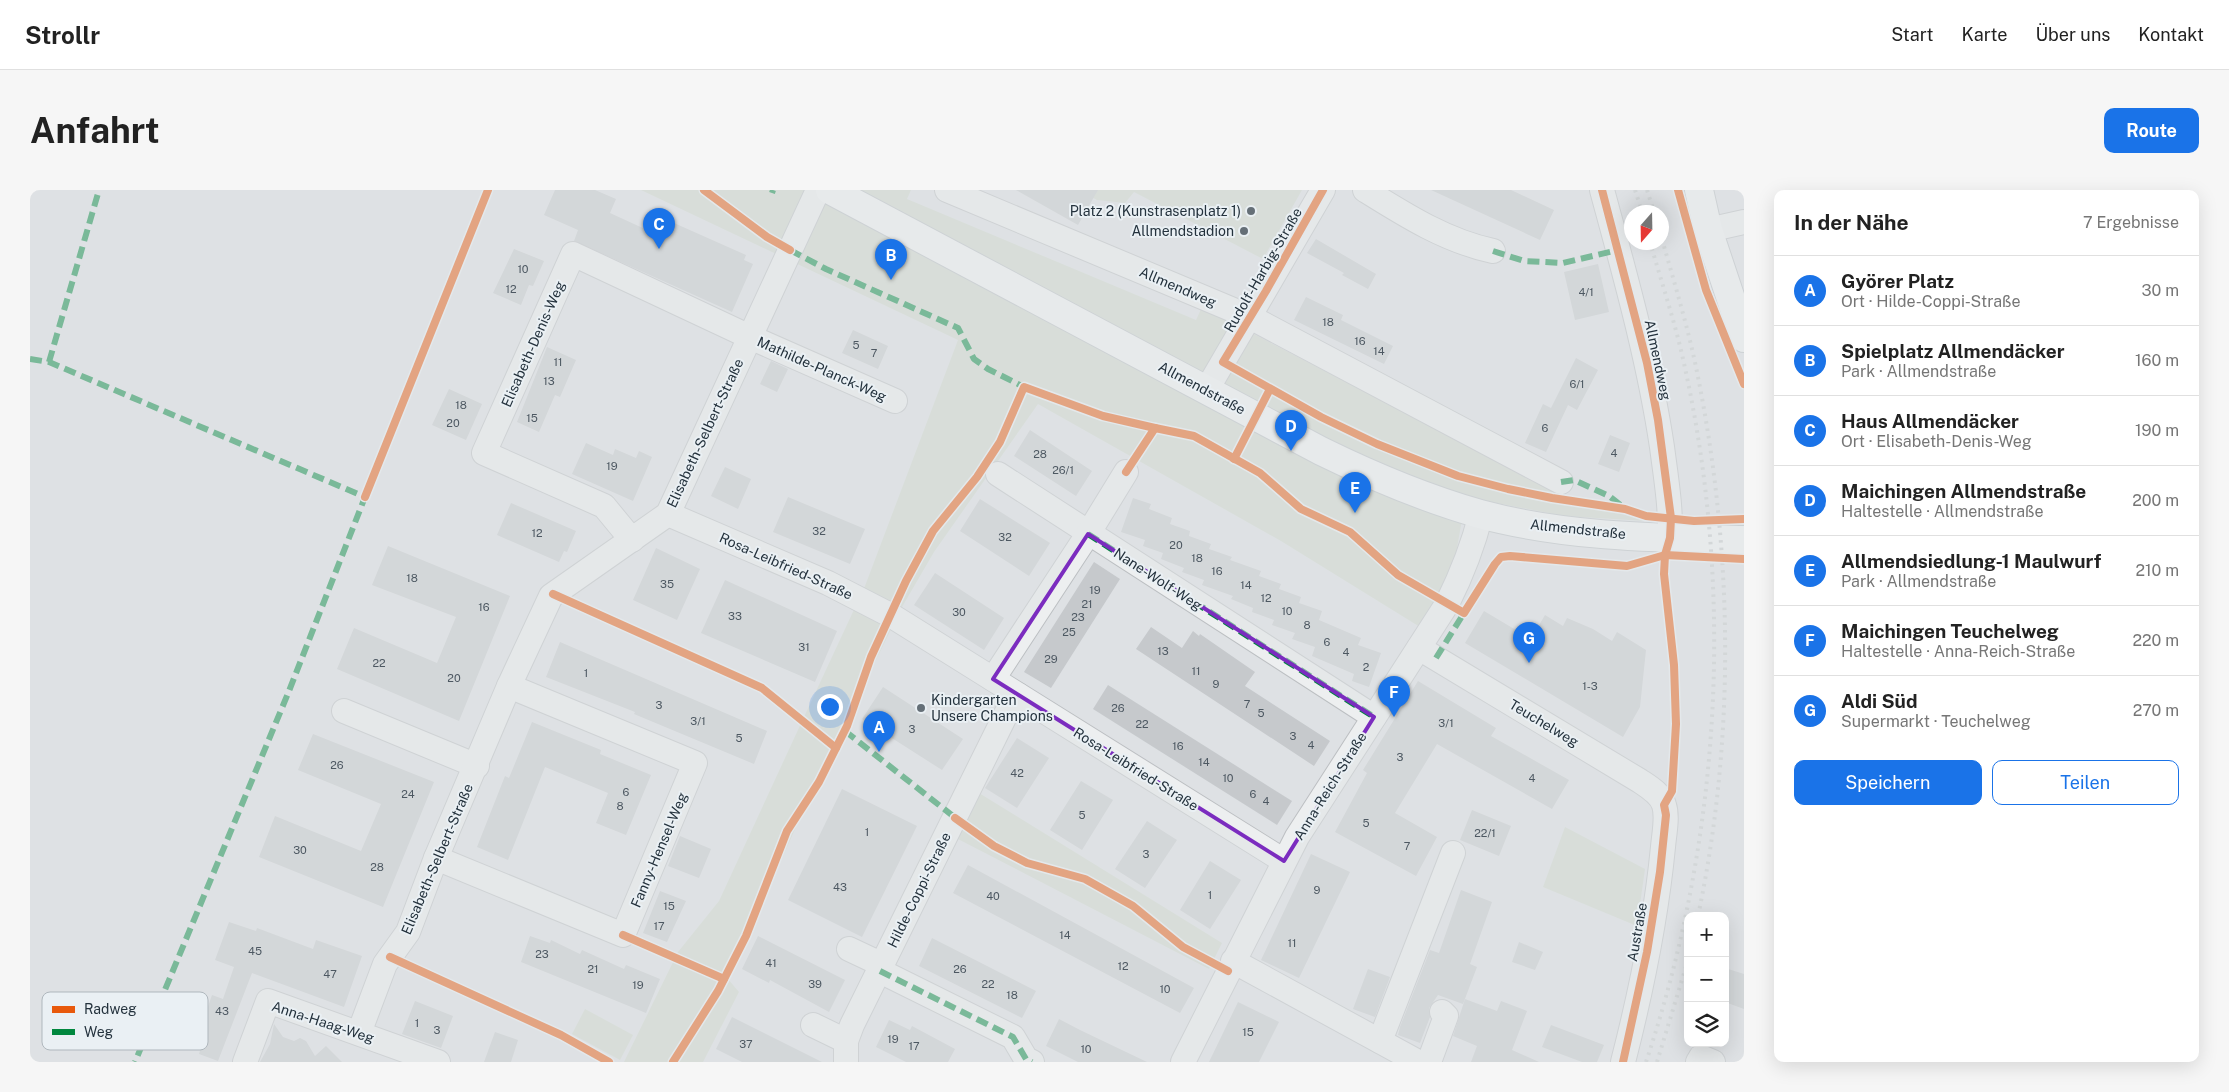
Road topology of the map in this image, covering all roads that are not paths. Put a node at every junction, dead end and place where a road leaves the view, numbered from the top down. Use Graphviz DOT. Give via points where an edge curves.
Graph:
graph roads {
  1 [pos="818,190"];
  2 [pos="830,190"];
  3 [pos="947,190"];
  4 [pos="1323,190"];
  5 [pos="1365,190"];
  6 [pos="1602,190"];
  7 [pos="1700,190"];
  8 [pos="1744,222"];
  9 [pos="1708,230"];
  10 [pos="1493,251"];
  11 [pos="1250,317"];
  12 [pos="750,337"];
  13 [pos="1744,338"];
  14 [pos="1206,391"];
  15 [pos="895,401"];
  16 [pos="1126,472"];
  17 [pos="998,474"];
  18 [pos="1561,482"];
  19 [pos="668,514"];
  20 [pos="1481,514"];
  21 [pos="1088,534"];
  22 [pos="1670,538"];
  23 [pos="632,540"];
  24 [pos="1744,540"];
  25 [pos="1419,648"];
  26 [pos="993,679"];
  27 [pos="510,686"];
  28 [pos="1018,695"];
  29 [pos="344,711"];
  30 [pos="1374,717"];
  31 [pos="477,766"];
  32 [pos="1664,804"];
  33 [pos="1453,853"];
  34 [pos="436,858"];
  35 [pos="1284,861"];
  36 [pos="849,949"];
  37 [pos="1233,961"];
  38 [pos="881,968"];
  39 [pos="1442,1012"];
  40 [pos="813,1025"];
  41 [pos="359,1033"];
  42 [pos="1386,1050"];
  43 [pos="846,1052"];
  44 [pos="245,1062"];
  45 [pos="438,1062"];
  46 [pos="1032,1062"];
  47 [pos="1183,1062"];
  48 [pos="1418,1062"];
  49 [pos="1430,1062"];
  50 [pos="1623,1062"];
  51 [pos="1698,1062"];
  52 [pos="1713,1062"];
  1 -- 12 [label="street, Elisabeth-Selbert-Straße"];
  2 -- 14 [label="main road, Allmendstraße"];
  3 -- 11 [label="street, Allmendweg"];
  4 -- 11 [label="street, Rudolf-Harbig-Straße"];
  5 -- 10 [label="street" via="1428,228 1471,246"];
  6 -- 22 [label="street, Allmendweg" via="1645,354 1670,504"];
  7 -- 9 [label="main road"];
  8 -- 9 [label="street"];
  9 -- 13 [label="main road"];
  11 -- 14 [label="street, Rudolf-Harbig-Straße"];
  11 -- 18 [label="street, Allmendweg"];
  12 -- 15 [label="street, Mathilde-Planck-Weg"];
  12 -- 19 [label="street, Elisabeth-Selbert-Straße"];
  12 -- 23 [label="street, Elisabeth-Denis-Weg" via="573,254 484,453 604,506"];
  14 -- 20 [label="main road, Allmendstraße" via="1399,487"];
  16 -- 21 [label="street"];
  17 -- 21 [label="street, Nane-Wolf-Weg"];
  19 -- 23 [label="street, Elisabeth-Selbert-Straße"];
  19 -- 26 [label="street, Rosa-Leibfried-Straße" via="873,605"];
  20 -- 22 [label="main road, Allmendstraße" via="1567,530"];
  20 -- 25 [label="street, Anna-Reich-Straße" via="1461,576"];
  21 -- 26 [label="street"];
  21 -- 30 [label="street, Nane-Wolf-Weg"];
  22 -- 24 [label="main road, Allmendstraße"];
  23 -- 27 [label="street, Elisabeth-Selbert-Straße" via="551,596"];
  25 -- 30 [label="street, Anna-Reich-Straße"];
  25 -- 32 [label="street, Teuchelweg" via="1640,780"];
  26 -- 28 [label="street, Rosa-Leibfried-Straße"];
  27 -- 31 [label="street, Elisabeth-Selbert-Straße"];
  27 -- 34 [label="street, Fanny-Hensel-Weg" via="695,763 623,935"];
  28 -- 35 [label="street, Rosa-Leibfried-Straße"];
  28 -- 38 [label="street, Hilde-Coppi-Straße"];
  29 -- 31 [label="street, Elisabeth-Selbert-Straße"];
  30 -- 35 [label="street, Anna-Reich-Straße"];
  31 -- 34 [label="street, Elisabeth-Selbert-Straße"];
  32 -- 50 [label="street, Austraße" via="1666,815 1660,872 1647,952"];
  33 -- 42 [label="street"];
  34 -- 41 [label="street, Elisabeth-Selbert-Straße" via="408,932 385,964"];
  35 -- 37 [label="street, Anna-Reich-Straße"];
  36 -- 38 [label="street"];
  37 -- 42 [label="street"];
  37 -- 47 [label="street, Anna-Reich-Straße"];
  38 -- 43 [label="street, Hilde-Coppi-Straße"];
  38 -- 46 [label="street" via="1013,1037 1026,1059"];
  39 -- 49 [label="street" via="1446,1016"];
  40 -- 43 [label="street"];
  41 -- 44 [label="street, Anna-Haag-Weg" via="268,1001"];
  41 -- 45 [label="street, Anna-Haag-Weg"];
  42 -- 48 [label="street"];
  51 -- 52 [label="street" via="1701,1057"];
}
